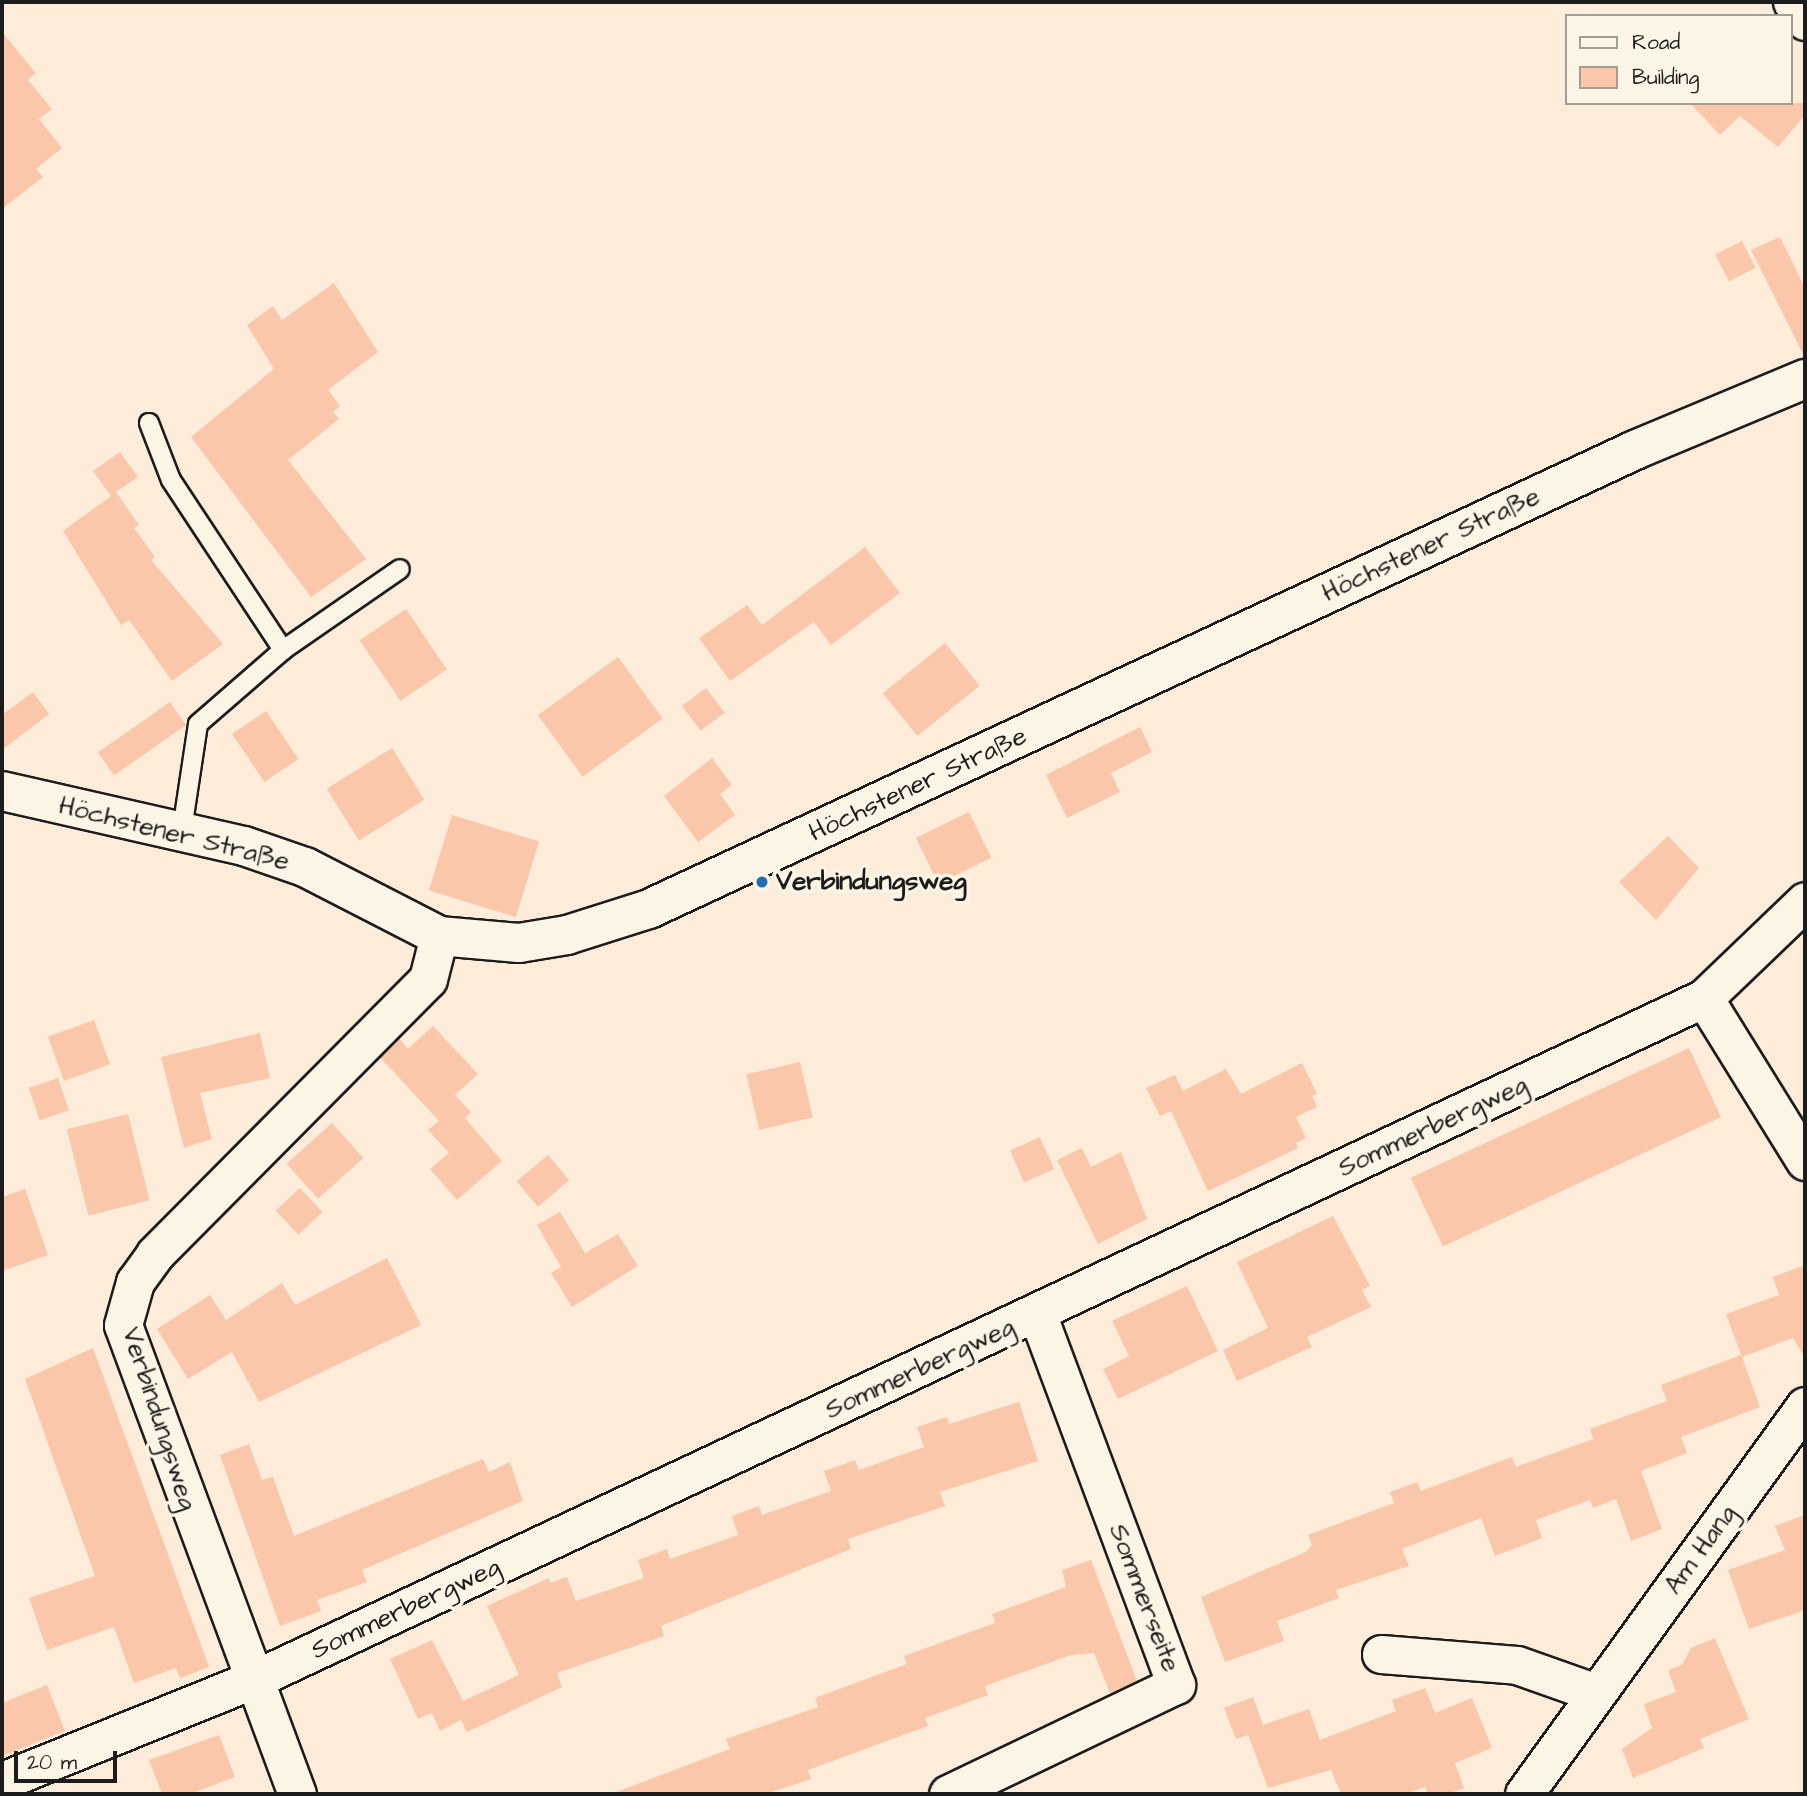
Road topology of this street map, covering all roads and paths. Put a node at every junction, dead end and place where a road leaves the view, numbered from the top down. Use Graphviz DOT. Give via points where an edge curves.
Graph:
graph roads {
  1 [pos="1792,2"];
  2 [pos="1805,21"];
  3 [pos="1805,379"];
  4 [pos="149,423"];
  5 [pos="400,569"];
  6 [pos="283,650"];
  7 [pos="2,791"];
  8 [pos="182,831"];
  9 [pos="1805,901"];
  10 [pos="439,936"];
  11 [pos="1704,998"];
  12 [pos="1805,1161"];
  13 [pos="1037,1314"];
  14 [pos="1805,1406"];
  15 [pos="1381,1654"];
  16 [pos="257,1678"];
  17 [pos="1596,1693"];
  18 [pos="2,1781"];
  19 [pos="296,1794"];
  20 [pos="948,1794"];
  21 [pos="1524,1794"];
  1 -- 2 [label="street"];
  3 -- 10 [label="main road, Höchstener Straße" via="1635,450 649,909 519,943"];
  4 -- 6 [label="lane" via="171,480"];
  5 -- 6 [label="lane"];
  6 -- 8 [label="lane" via="198,724"];
  7 -- 8 [label="main road, Höchstener Straße"];
  8 -- 10 [label="main road, Höchstener Straße" via="305,867"];
  9 -- 11 [label="street, Sommerbergweg"];
  10 -- 16 [label="street, Verbindungsweg" via="428,979 155,1254 135,1282 123,1325"];
  11 -- 12 [label="street"];
  11 -- 13 [label="street, Sommerbergweg"];
  13 -- 16 [label="street, Sommerbergweg"];
  13 -- 20 [label="street, Sommerseite" via="1176,1685"];
  14 -- 17 [label="street, Am Hang"];
  15 -- 17 [label="street" via="1517,1665"];
  16 -- 18 [label="street, Sommerbergweg"];
  16 -- 19 [label="street, Verbindungsweg"];
  17 -- 21 [label="street, Am Hang"];
}
